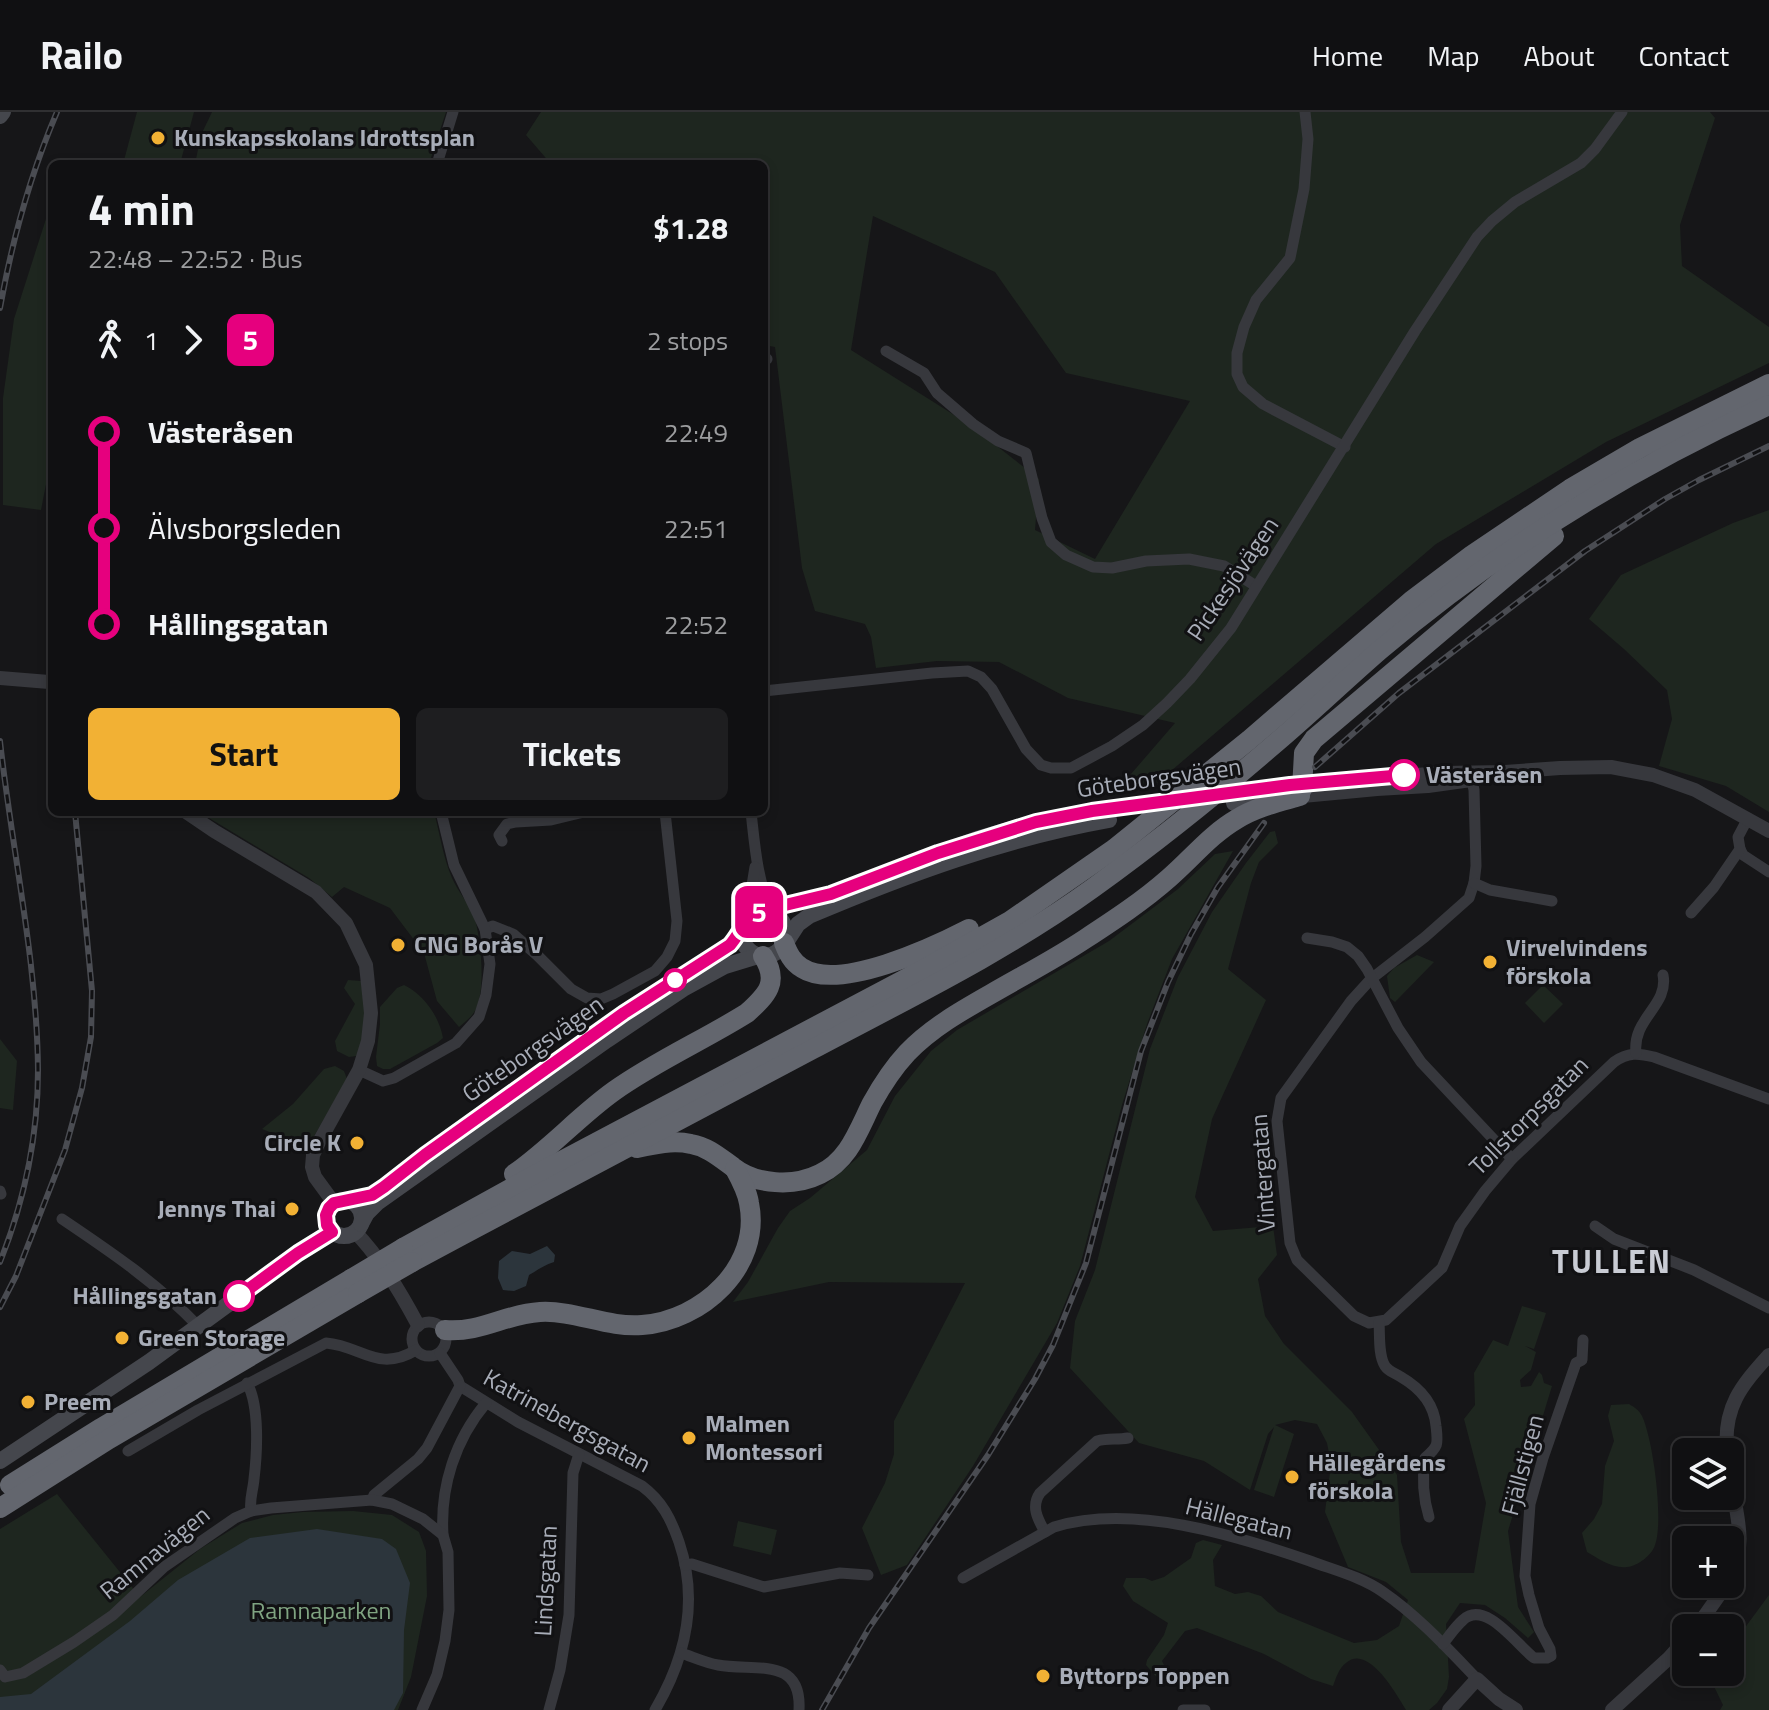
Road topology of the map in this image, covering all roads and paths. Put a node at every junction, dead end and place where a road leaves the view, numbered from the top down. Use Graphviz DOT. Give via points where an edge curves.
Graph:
graph roads {
  1 [pos="453,112"];
  2 [pos="1305,112"];
  3 [pos="1622,112"];
  4 [pos="438,160"];
  5 [pos="886,351"];
  6 [pos="1769,384"];
  7 [pos="1769,405"];
  8 [pos="1345,447"];
  9 [pos="1681,448"];
  10 [pos="1256,586"];
  11 [pos="0,678"];
  12 [pos="48,682"];
  13 [pos="768,691"];
  14 [pos="1505,772"];
  15 [pos="1472,781"];
  16 [pos="1293,790"];
  17 [pos="1111,814"];
  18 [pos="192,816"];
  19 [pos="442,816"];
  20 [pos="568,816"];
  21 [pos="665,816"];
  22 [pos="751,816"];
  23 [pos="1748,818"];
  24 [pos="1769,831"];
  25 [pos="502,841"];
  26 [pos="1740,849"];
  27 [pos="756,863"];
  28 [pos="1769,872"];
  29 [pos="1077,876"];
  30 [pos="1474,883"];
  31 [pos="833,899"];
  32 [pos="1552,901"];
  33 [pos="1691,913"];
  34 [pos="773,914"];
  35 [pos="744,926"];
  36 [pos="485,929"];
  37 [pos="1307,938"];
  38 [pos="785,942"];
  39 [pos="762,956"];
  40 [pos="1663,975"];
  41 [pos="1371,979"];
  42 [pos="1636,1053"];
  43 [pos="359,1070"];
  44 [pos="1769,1099"];
  45 [pos="617,1151"];
  46 [pos="1512,1159"];
  47 [pos="735,1169"];
  48 [pos="341,1202"];
  49 [pos="62,1219"];
  50 [pos="1595,1226"];
  51 [pos="358,1228"];
  52 [pos="332,1232"];
  53 [pos="410,1251"];
  54 [pos="354,1286"];
  55 [pos="1769,1308"];
  56 [pos="1379,1322"];
  57 [pos="418,1325"];
  58 [pos="198,1326"];
  59 [pos="445,1330"];
  60 [pos="1583,1340"];
  61 [pos="416,1350"];
  62 [pos="440,1353"];
  63 [pos="1769,1355"];
  64 [pos="247,1383"];
  65 [pos="460,1386"];
  66 [pos="486,1403"];
  67 [pos="1128,1438"];
  68 [pos="1726,1438"];
  69 [pos="128,1451"];
  70 [pos="579,1454"];
  71 [pos="0,1461"];
  72 [pos="0,1492"];
  73 [pos="372,1500"];
  74 [pos="0,1508"];
  75 [pos="251,1511"];
  76 [pos="1429,1517"];
  77 [pos="1045,1532"];
  78 [pos="443,1535"];
  79 [pos="685,1565"];
  80 [pos="868,1575"];
  81 [pos="963,1578"];
  82 [pos="1443,1644"];
  83 [pos="681,1653"];
  84 [pos="1672,1655"];
  85 [pos="3,1674"];
  86 [pos="1477,1679"];
  87 [pos="422,1710"];
  88 [pos="549,1710"];
  89 [pos="655,1710"];
  90 [pos="799,1710"];
  91 [pos="1183,1710"];
  92 [pos="1205,1710"];
  93 [pos="1449,1710"];
  94 [pos="1516,1710"];
  95 [pos="1612,1710"];
  1 -- 4 [label="street"];
  2 -- 8 [label="street" via="1304,189 1290,258 1256,300 1237,353 1237,374 1263,404"];
  3 -- 8 [label="street, Pickesjövägen" via="1581,163 1515,202 1477,237"];
  5 -- 10 [label="street" via="924,373 937,393 973,424 1026,453 1051,542 1066,555 1093,567 1112,568 1189,559 1224,566"];
  6 -- 29 [label="highway" via="1640,448 1472,555"];
  7 -- 9 [label="highway"];
  8 -- 10 [label="street, Pickesjövägen"];
  9 -- 16 [label="highway" via="1556,535 1314,739"];
  9 -- 45 [label="highway" via="1581,505 1473,578 1090,890 933,985"];
  10 -- 13 [label="street, Pickesjövägen" via="1231,628 1167,703 1112,746 1071,768 1051,768 1033,758 992,689 968,671"];
  11 -- 12 [label="street"];
  14 -- 15 [label="street, Göteborgsvägen"];
  14 -- 16 [label="street, Göteborgsvägen" via="1443,773"];
  14 -- 23 [label="street, Göteborgsvägen" via="1611,767 1695,790"];
  15 -- 16 [label="street, Göteborgsvägen"];
  15 -- 30 [label="street"];
  16 -- 17 [label="main road, Göteborgsvägen, bridge"];
  16 -- 17 [label="main road, Göteborgsvägen" via="1234,803"];
  16 -- 47 [label="highway" via="1234,821 1169,878 1082,941 927,1034 888,1076 851,1148 831,1167 787,1182"];
  17 -- 31 [label="main road, Göteborgsvägen" via="1064,816 1007,830 938,853"];
  18 -- 43 [label="street" via="316,892 346,923 366,965 371,999 371,1028"];
  19 -- 36 [label="street" via="454,865"];
  20 -- 25 [label="street" via="507,824 499,835"];
  21 -- 36 [label="street" via="677,921 675,941 655,971 593,999 571,989 513,934 493,926"];
  22 -- 27 [label="street"];
  23 -- 24 [label="street, Göteborgsvägen"];
  23 -- 26 [label="street" via="1738,837"];
  26 -- 28 [label="street"];
  26 -- 33 [label="street"];
  27 -- 34 [label="street"];
  27 -- 35 [label="street"];
  29 -- 38 [label="highway" via="931,949 866,970 810,972 792,959"];
  29 -- 53 [label="highway" via="1010,921 561,1161"];
  30 -- 32 [label="street"];
  30 -- 41 [label="street, Vintergatan" via="1463,905"];
  31 -- 34 [label="main road, Göteborgsvägen"];
  31 -- 38 [label="main road, Göteborgsvägen"];
  34 -- 35 [label="main road, Göteborgsvägen" via="756,913"];
  34 -- 38 [label="main road" via="784,924"];
  35 -- 39 [label="main road" via="746,946"];
  35 -- 48 [label="main road, Göteborgsvägen" via="730,945 624,1013 384,1187"];
  36 -- 43 [label="street" via="490,964 486,995 479,1017 456,1043 394,1078 383,1081"];
  37 -- 41 [label="street" via="1347,947"];
  38 -- 39 [label="main road, Göteborgsvägen" via="777,952"];
  39 -- 51 [label="main road, Göteborgsvägen" via="712,972 640,1017 377,1203"];
  39 -- 53 [label="highway" via="772,975 770,985 747,1013 616,1090 533,1161"];
  40 -- 42 [label="street" via="1663,993 1636,1034"];
  41 -- 46 [label="street" via="1421,1062"];
  41 -- 56 [label="street, Vintergatan" via="1281,1098 1277,1121 1297,1260 1354,1316"];
  42 -- 44 [label="street"];
  42 -- 46 [label="street, Tollstorpsgatan" via="1614,1062"];
  43 -- 48 [label="street" via="313,1155 315,1177"];
  45 -- 47 [label="highway" via="692,1144"];
  45 -- 53 [label="highway"];
  46 -- 56 [label="street, Tollstorpsgatan" via="1460,1226 1442,1268"];
  47 -- 59 [label="highway" via="750,1206 747,1241 727,1281 696,1310 639,1326 553,1312 523,1314 472,1330"];
  48 -- 51 [label="main road" via="354,1203 360,1210"];
  48 -- 52 [label="main road" via="326,1215"];
  49 -- 58 [label="street" via="136,1269"];
  50 -- 55 [label="street"];
  51 -- 52 [label="main road" via="343,1237"];
  51 -- 57 [label="street"];
  52 -- 58 [label="main road"];
  53 -- 54 [label="highway, bridge"];
  54 -- 72 [label="highway" via="101,1428"];
  54 -- 74 [label="highway"];
  56 -- 76 [label="street" via="1385,1365 1415,1386 1434,1413 1437,1447 1425,1458 1423,1473"];
  57 -- 59 [label="street" via="432,1321"];
  57 -- 61 [label="street" via="412,1337"];
  58 -- 71 [label="main road"];
  59 -- 62 [label="street"];
  60 -- 82 [label="street, Fjällstigen" via="1582,1360 1576,1363 1530,1504 1525,1576 1551,1656 1534,1658 1490,1618 1477,1614 1464,1618"];
  61 -- 62 [label="street" via="427,1356"];
  61 -- 64 [label="street" via="386,1360 326,1343"];
  62 -- 65 [label="street, Katrinebergsgatan"];
  63 -- 68 [label="street" via="1732,1405"];
  64 -- 69 [label="street"];
  64 -- 75 [label="street" via="256,1436"];
  65 -- 66 [label="street, Katrinebergsgatan"];
  65 -- 73 [label="street" via="427,1448"];
  66 -- 70 [label="street, Katrinebergsgatan"];
  66 -- 78 [label="street" via="448,1475"];
  67 -- 77 [label="street" via="1097,1441 1040,1493 1034,1506"];
  70 -- 79 [label="street, Katrinebergsgatan" via="652,1494 667,1512"];
  70 -- 88 [label="street, Lindsgatan" via="573,1473 569,1615"];
  73 -- 75 [label="street, Ramnavägen"];
  73 -- 78 [label="street, Ramnavägen" via="423,1519"];
  75 -- 85 [label="street, Ramnavägen" via="164,1567 113,1615 74,1642 23,1673"];
  77 -- 81 [label="street, Hällegatan"];
  77 -- 82 [label="street, Hällegatan" via="1065,1523 1123,1518 1237,1538 1381,1591"];
  78 -- 87 [label="street" via="448,1552 447,1625 437,1675"];
  79 -- 80 [label="street" via="764,1587 840,1573"];
  79 -- 83 [label="street, Katrinebergsgatan" via="690,1609"];
  82 -- 86 [label="street, Hällegatan"];
  83 -- 89 [label="street, Katrinebergsgatan"];
  83 -- 90 [label="street" via="717,1665 765,1667 787,1675 795,1684"];
  84 -- 95 [label="street"];
  86 -- 93 [label="street"];
  86 -- 94 [label="street"];
  91 -- 92 [label="street"];
}
